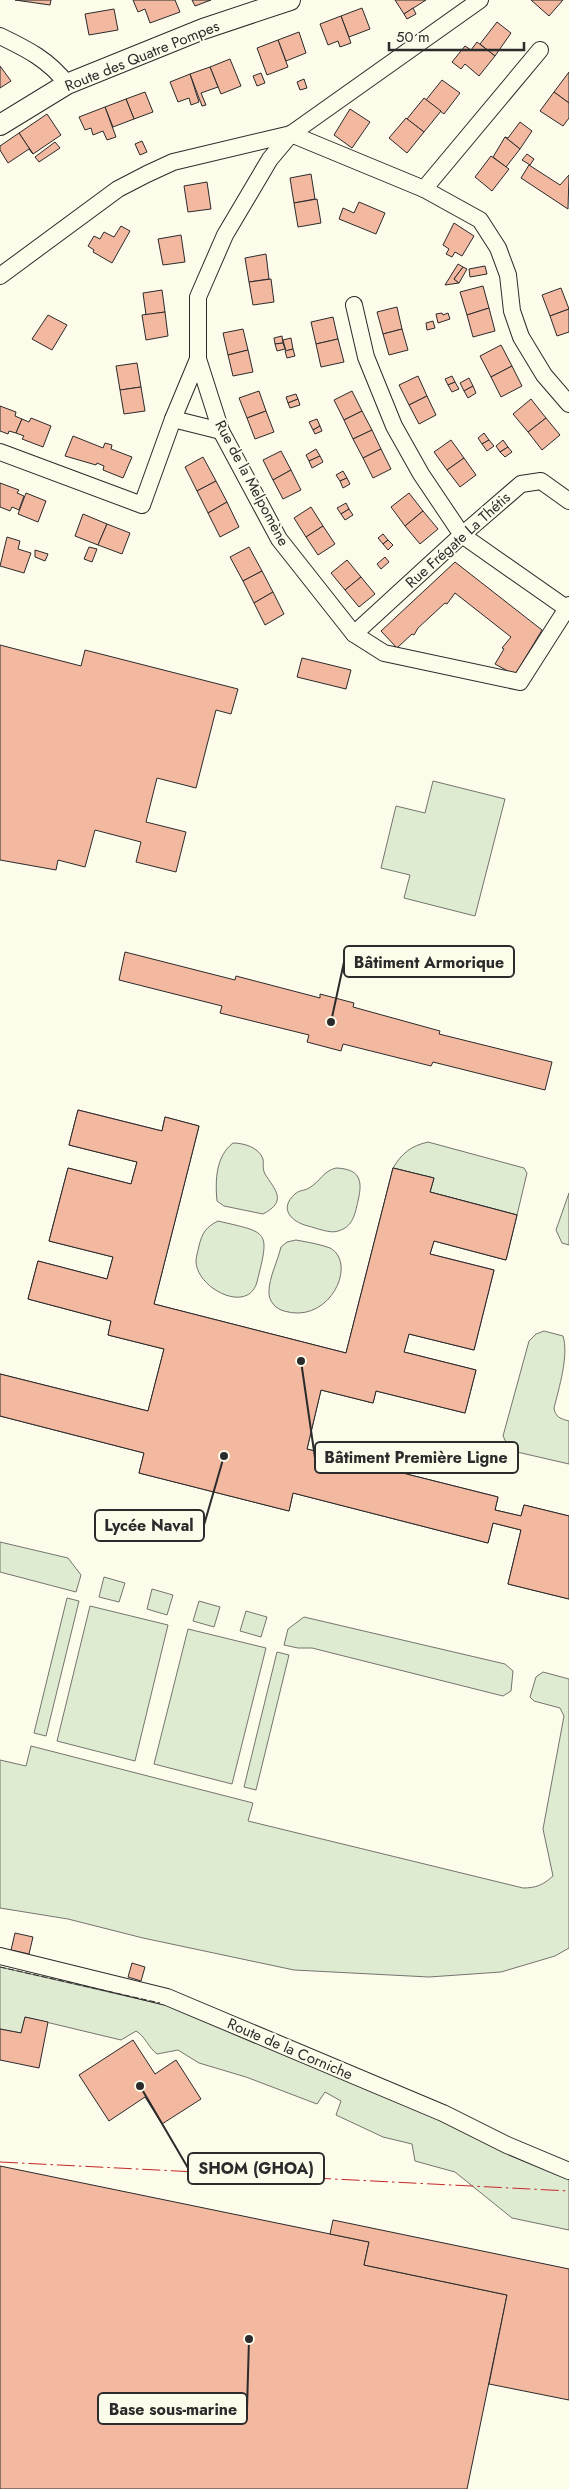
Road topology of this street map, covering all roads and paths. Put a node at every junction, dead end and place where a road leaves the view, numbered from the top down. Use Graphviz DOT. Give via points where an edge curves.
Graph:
graph roads {
  1 [pos="290,0"];
  2 [pos="480,0"];
  3 [pos="0,36"];
  4 [pos="540,50"];
  5 [pos="67,84"];
  6 [pos="0,125"];
  7 [pos="291,134"];
  8 [pos="424,188"];
  9 [pos="0,276"];
  10 [pos="354,305"];
  11 [pos="198,359"];
  12 [pos="569,404"];
  13 [pos="173,419"];
  14 [pos="222,431"];
  15 [pos="0,452"];
  16 [pos="569,501"];
  17 [pos="462,535"];
  18 [pos="568,608"];
  19 [pos="354,634"];
  20 [pos="0,1956"];
  21 [pos="569,2171"];
  1 -- 5 [label="street, Route des Quatre Pompes" via="204,29"];
  2 -- 7 [label="street"];
  3 -- 5 [label="street" via="28,49 56,69"];
  4 -- 8 [label="street"];
  5 -- 6 [label="street, Route des Quatre Pompes"];
  7 -- 8 [label="street"];
  7 -- 9 [label="street" via="173,162 148,174 118,190"];
  7 -- 11 [label="street, Rue de la Melpomène" via="270,159 225,235 198,297"];
  8 -- 12 [label="street" via="480,220 498,248 508,275 512,312 521,337 544,375"];
  10 -- 17 [label="street" via="366,357 394,426"];
  11 -- 13 [label="street"];
  11 -- 14 [label="street, Rue de la Melpomène"];
  13 -- 14 [label="street"];
  13 -- 15 [label="street" via="142,505"];
  14 -- 19 [label="street, Rue de la Melpomène" via="279,539"];
  16 -- 17 [label="street, Rue Frégate La Thétis" via="541,481 521,484"];
  17 -- 18 [label="street"];
  17 -- 19 [label="street, Rue Frégate La Thétis"];
  18 -- 19 [label="street, Rue de la Melpomène" via="520,682 384,653"];
  20 -- 21 [label="street, Route de la Corniche" via="167,1997 443,2113"];
}
